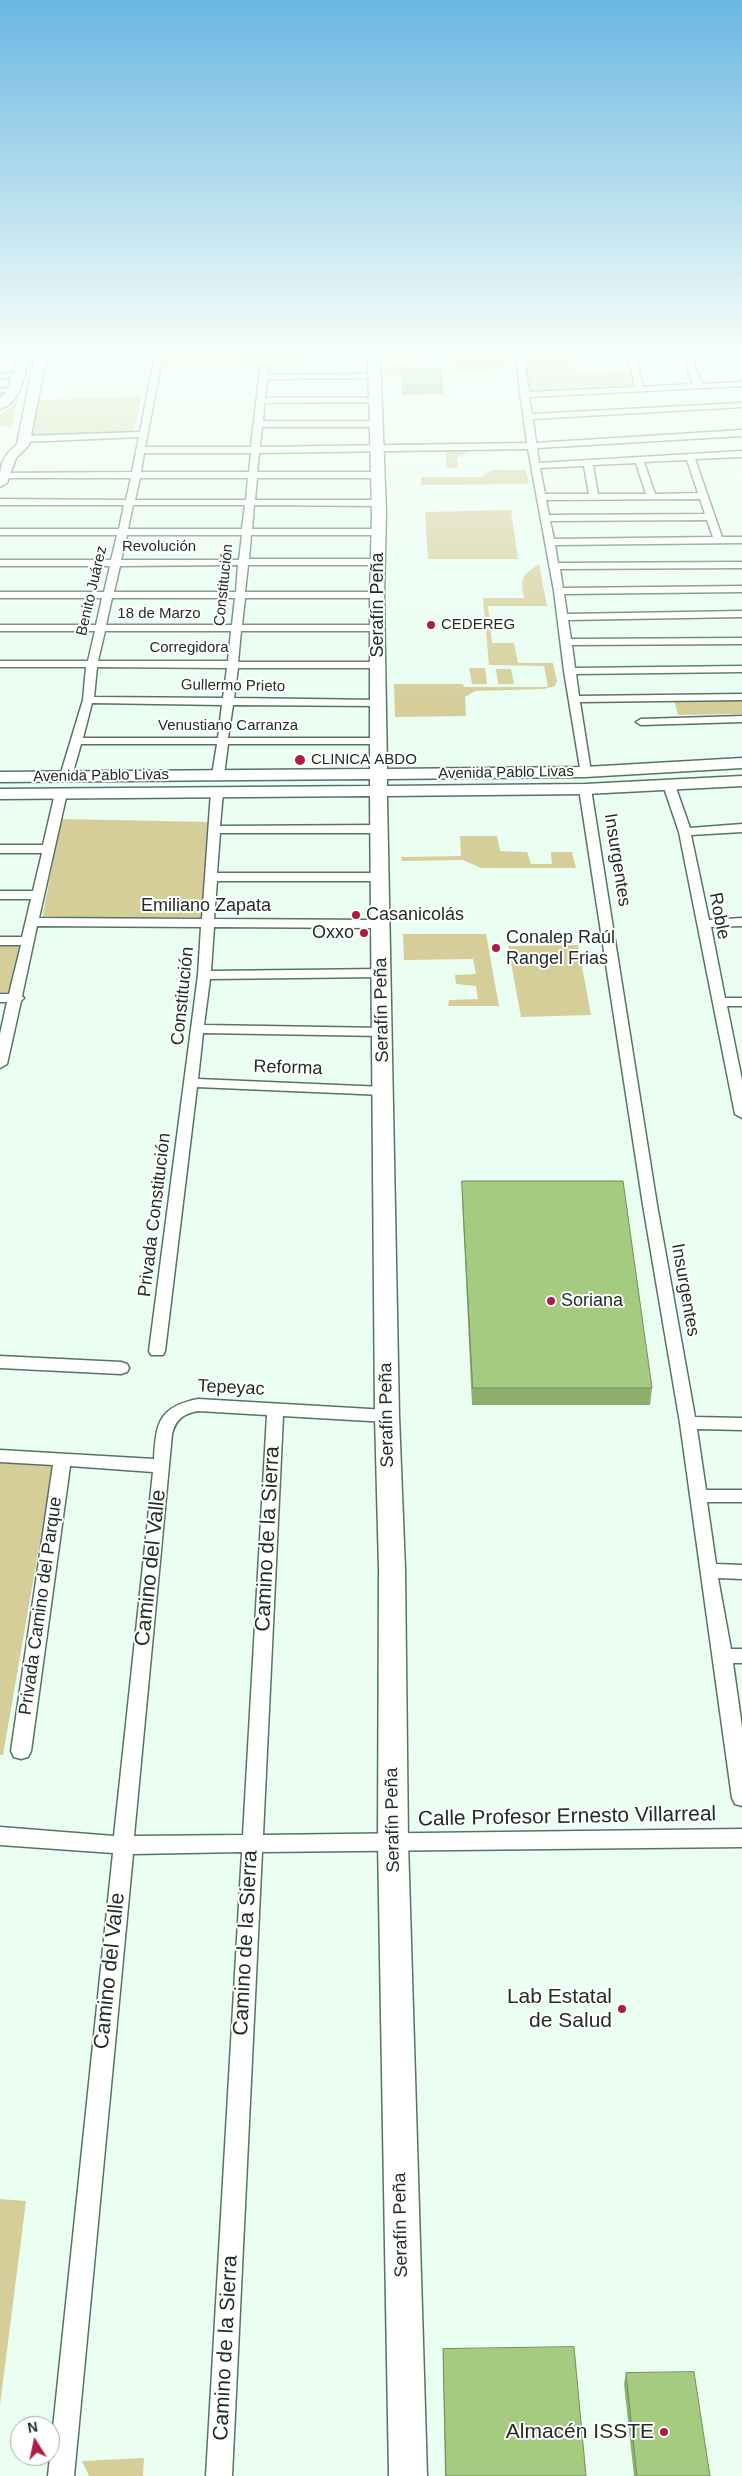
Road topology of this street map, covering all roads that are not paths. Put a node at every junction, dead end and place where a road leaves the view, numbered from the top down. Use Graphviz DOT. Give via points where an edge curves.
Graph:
graph roads {
  1 [pos="137,470"];
  2 [pos="252,470"];
  3 [pos="378,470"];
  4 [pos="536,470"];
  5 [pos="589,470"];
  6 [pos="642,470"];
  7 [pos="694,470"];
  8 [pos="136,474"];
  9 [pos="378,474"];
  10 [pos="252,475"];
  11 [pos="2,479"];
  12 [pos="594,496"];
  13 [pos="650,496"];
  14 [pos="703,496"];
  15 [pos="542,497"];
  16 [pos="0,502"];
  17 [pos="129,502"];
  18 [pos="379,502"];
  19 [pos="248,503"];
  20 [pos="709,517"];
  21 [pos="545,518"];
  22 [pos="122,531"];
  23 [pos="0,532"];
  24 [pos="246,532"];
  25 [pos="379,532"];
  26 [pos="718,539"];
  27 [pos="742,540"];
  28 [pos="550,542"];
  29 [pos="115,562"];
  30 [pos="242,562"];
  31 [pos="378,562"];
  32 [pos="0,563"];
  33 [pos="742,564"];
  34 [pos="555,566"];
  35 [pos="742,590"];
  36 [pos="559,591"];
  37 [pos="108,594"];
  38 [pos="240,594"];
  39 [pos="0,595"];
  40 [pos="377,595"];
  41 [pos="742,614"];
  42 [pos="562,617"];
  43 [pos="0,628"];
  44 [pos="236,628"];
  45 [pos="378,628"];
  46 [pos="100,629"];
  47 [pos="742,641"];
  48 [pos="565,642"];
  49 [pos="233,663"];
  50 [pos="0,664"];
  51 [pos="92,664"];
  52 [pos="378,665"];
  53 [pos="742,668"];
  54 [pos="569,671"];
  55 [pos="742,697"];
  56 [pos="575,699"];
  57 [pos="88,700"];
  58 [pos="228,700"];
  59 [pos="379,703"];
  60 [pos="639,714"];
  61 [pos="742,719"];
  62 [pos="223,740"];
  63 [pos="76,741"];
  64 [pos="380,741"];
  65 [pos="742,763"];
  66 [pos="218,775"];
  67 [pos="66,776"];
  68 [pos="0,777"];
  69 [pos="585,781"];
  70 [pos="742,781"];
  71 [pos="379,782"];
  72 [pos="669,786"];
  73 [pos="218,792"];
  74 [pos="61,793"];
  75 [pos="0,794"];
  76 [pos="742,828"];
  77 [pos="379,829"];
  78 [pos="216,830"];
  79 [pos="685,832"];
  80 [pos="0,849"];
  81 [pos="50,849"];
  82 [pos="213,877"];
  83 [pos="380,877"];
  84 [pos="0,894"];
  85 [pos="37,895"];
  86 [pos="31,922"];
  87 [pos="742,922"];
  88 [pos="207,923"];
  89 [pos="380,924"];
  90 [pos="703,924"];
  91 [pos="0,941"];
  92 [pos="28,941"];
  93 [pos="382,973"];
  94 [pos="204,974"];
  95 [pos="0,998"];
  96 [pos="17,998"];
  97 [pos="719,1002"];
  98 [pos="742,1002"];
  99 [pos="198,1029"];
  100 [pos="383,1032"];
  101 [pos="0,1064"];
  102 [pos="191,1084"];
  103 [pos="384,1091"];
  104 [pos="742,1114"];
  105 [pos="157,1351"];
  106 [pos="0,1362"];
  107 [pos="121,1368"];
  108 [pos="275,1410"];
  109 [pos="387,1416"];
  110 [pos="688,1423"];
  111 [pos="742,1424"];
  112 [pos="0,1456"];
  113 [pos="62,1460"];
  114 [pos="162,1466"];
  115 [pos="699,1496"];
  116 [pos="742,1496"];
  117 [pos="708,1571"];
  118 [pos="742,1572"];
  119 [pos="723,1656"];
  120 [pos="742,1656"];
  121 [pos="738,1744"];
  122 [pos="21,1751"];
  123 [pos="742,1798"];
  124 [pos="0,1836"];
  125 [pos="742,1838"];
  126 [pos="393,1842"];
  127 [pos="123,1845"];
  128 [pos="251,1845"];
  129 [pos="62,2476"];
  130 [pos="219,2476"];
  131 [pos="408,2476"];
  1 -- 8 [label="street, Benito Juárez"];
  2 -- 10 [label="street, Constitución"];
  3 -- 9 [label="main road, Serafín Peña"];
  4 -- 15 [label="street, Insurgentes"];
  5 -- 12 [label="street"];
  6 -- 13 [label="street"];
  7 -- 14 [label="street"];
  8 -- 10 [label="street"];
  8 -- 11 [label="street"];
  8 -- 17 [label="street, Benito Juárez"];
  9 -- 10 [label="street"];
  9 -- 18 [label="main road, Serafín Peña"];
  10 -- 19 [label="street, Constitución"];
  12 -- 13 [label="street"];
  12 -- 15 [label="street"];
  13 -- 14 [label="street"];
  14 -- 20 [label="street"];
  15 -- 21 [label="street, Insurgentes"];
  16 -- 17 [label="street"];
  17 -- 19 [label="street"];
  17 -- 22 [label="street, Benito Juárez"];
  18 -- 19 [label="street"];
  18 -- 25 [label="main road, Serafín Peña"];
  19 -- 24 [label="street, Constitución"];
  20 -- 21 [label="street"];
  20 -- 26 [label="street"];
  21 -- 28 [label="street, Insurgentes"];
  22 -- 23 [label="street"];
  22 -- 24 [label="street"];
  22 -- 29 [label="street, Benito Juárez"];
  24 -- 25 [label="street"];
  24 -- 30 [label="street, Constitución"];
  25 -- 31 [label="main road, Serafín Peña"];
  26 -- 27 [label="street"];
  26 -- 28 [label="street"];
  28 -- 34 [label="street, Insurgentes"];
  29 -- 30 [label="street, Revolución"];
  29 -- 32 [label="street, Revolución"];
  29 -- 37 [label="street, Benito Juárez"];
  30 -- 31 [label="street, Revolución"];
  30 -- 38 [label="street, Constitución"];
  31 -- 40 [label="main road, Serafín Peña"];
  33 -- 34 [label="street"];
  34 -- 36 [label="street, Insurgentes"];
  35 -- 36 [label="street"];
  36 -- 42 [label="street, Insurgentes"];
  37 -- 38 [label="street"];
  37 -- 39 [label="street"];
  37 -- 46 [label="street, Benito Juárez"];
  38 -- 40 [label="street"];
  38 -- 44 [label="street, Constitución"];
  40 -- 45 [label="main road, Serafín Peña"];
  41 -- 42 [label="street"];
  42 -- 48 [label="street, Insurgentes"];
  43 -- 46 [label="street, 18 de Marzo"];
  44 -- 45 [label="street, 18 de Marzo"];
  44 -- 46 [label="street, 18 de Marzo"];
  44 -- 49 [label="street, Constitución"];
  45 -- 52 [label="main road, Serafín Peña"];
  46 -- 51 [label="street, Benito Juárez"];
  47 -- 48 [label="street"];
  48 -- 54 [label="street, Insurgentes"];
  49 -- 51 [label="street, Corregidora"];
  49 -- 52 [label="street, Corregidora"];
  49 -- 58 [label="street, Constitución"];
  50 -- 51 [label="street, Corregidora"];
  51 -- 57 [label="street, Benito Juárez"];
  52 -- 59 [label="main road, Serafín Peña"];
  53 -- 54 [label="street"];
  54 -- 56 [label="street, Insurgentes"];
  55 -- 60 [label="street"];
  56 -- 60 [label="street"];
  56 -- 69 [label="street, Insurgentes"];
  57 -- 58 [label="street, Gullermo Prieto"];
  57 -- 63 [label="street, Benito Juárez"];
  58 -- 59 [label="street, Gullermo Prieto"];
  58 -- 62 [label="street, Constitución"];
  59 -- 64 [label="main road, Serafín Peña"];
  60 -- 61 [label="street"];
  62 -- 63 [label="street, Venustiano Carranza"];
  62 -- 64 [label="street, Venustiano Carranza"];
  62 -- 66 [label="street, Constitución"];
  63 -- 67 [label="street, Benito Juárez"];
  64 -- 71 [label="main road, Serafín Peña"];
  65 -- 69 [label="main road, Avenida Pablo Livas"];
  66 -- 67 [label="main road, Avenida Pablo Livas"];
  66 -- 71 [label="main road, Avenida Pablo Livas"];
  67 -- 68 [label="main road, Avenida Pablo Livas"];
  69 -- 71 [label="main road, Avenida Pablo Livas"];
  69 -- 72 [label="main road, Avenida Pablo Livas"];
  69 -- 110 [label="street, Insurgentes" via="650,1205"];
  70 -- 72 [label="main road, Avenida Pablo Livas"];
  71 -- 73 [label="main road, Avenida Pablo Livas"];
  71 -- 77 [label="main road, Serafín Peña"];
  72 -- 79 [label="street, Roble"];
  73 -- 74 [label="main road, Avenida Pablo Livas"];
  73 -- 78 [label="street, Constitución"];
  74 -- 75 [label="main road, Avenida Pablo Livas"];
  74 -- 81 [label="street"];
  76 -- 79 [label="street"];
  77 -- 78 [label="street"];
  77 -- 83 [label="main road, Serafín Peña"];
  78 -- 82 [label="street, Constitución"];
  79 -- 90 [label="street, Roble"];
  80 -- 81 [label="street"];
  81 -- 85 [label="street"];
  82 -- 83 [label="street"];
  82 -- 88 [label="street, Constitución"];
  83 -- 89 [label="main road, Serafín Peña"];
  84 -- 85 [label="street"];
  85 -- 86 [label="street"];
  86 -- 88 [label="street, Emiliano Zapata"];
  86 -- 92 [label="street"];
  87 -- 90 [label="street"];
  88 -- 89 [label="street, Emiliano Zapata"];
  88 -- 94 [label="street, Constitución"];
  89 -- 93 [label="main road, Serafín Peña"];
  90 -- 97 [label="street, Roble"];
  91 -- 92 [label="street"];
  92 -- 96 [label="street"];
  93 -- 94 [label="street"];
  93 -- 100 [label="main road, Serafín Peña"];
  94 -- 99 [label="street, Constitución"];
  95 -- 96 [label="street"];
  96 -- 101 [label="street"];
  97 -- 98 [label="street"];
  97 -- 104 [label="street, Roble"];
  99 -- 100 [label="street"];
  99 -- 102 [label="street, Constitución"];
  100 -- 103 [label="main road, Serafín Peña"];
  102 -- 103 [label="street, Reforma"];
  102 -- 105 [label="street, Privada Constitución"];
  103 -- 109 [label="main road, Serafín Peña"];
  106 -- 107 [label="street"];
  108 -- 109 [label="street, Tepeyac"];
  108 -- 114 [label="street, Tepeyac" via="198,1405 178,1409 165,1424"];
  108 -- 128 [label="street, Camino de la Sierra"];
  109 -- 126 [label="main road, Serafín Peña" via="392,1569"];
  110 -- 111 [label="street"];
  110 -- 115 [label="street, Insurgentes"];
  112 -- 113 [label="street"];
  113 -- 114 [label="street"];
  113 -- 122 [label="street, Privada Camino del Parque"];
  114 -- 127 [label="street, Camino del Valle"];
  115 -- 116 [label="street"];
  115 -- 117 [label="street, Insurgentes"];
  117 -- 118 [label="street"];
  117 -- 119 [label="street, Insurgentes"];
  119 -- 120 [label="street"];
  119 -- 121 [label="street, Insurgentes"];
  121 -- 123 [label="street, Insurgentes"];
  124 -- 127 [label="street, Calle Profesor Ernesto Villarreal"];
  125 -- 126 [label="street, Calle Profesor Ernesto Villarreal"];
  126 -- 128 [label="street, Calle Profesor Ernesto Villarreal"];
  126 -- 131 [label="main road, Serafín Peña"];
  127 -- 128 [label="street, Calle Profesor Ernesto Villarreal"];
  127 -- 129 [label="street, Camino del Valle" via="62,2449"];
  128 -- 130 [label="street, Camino de la Sierra"];
}
